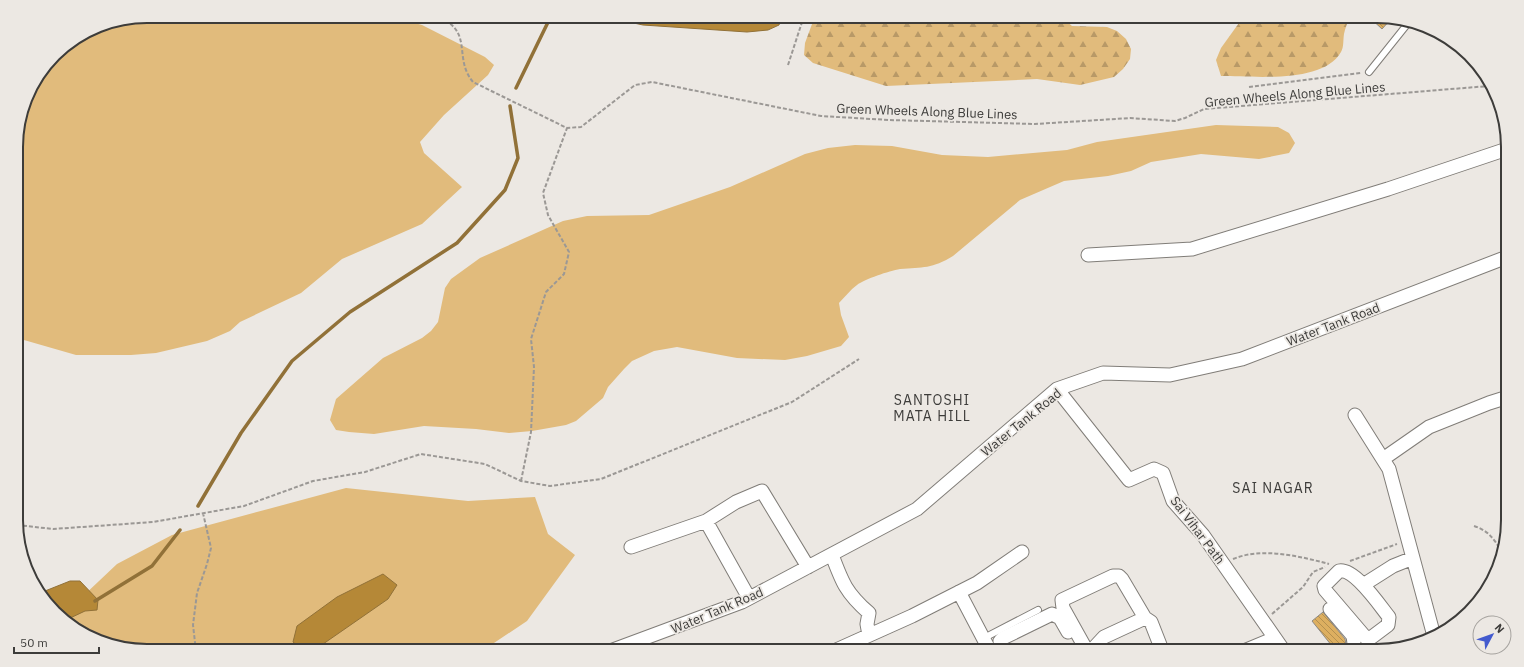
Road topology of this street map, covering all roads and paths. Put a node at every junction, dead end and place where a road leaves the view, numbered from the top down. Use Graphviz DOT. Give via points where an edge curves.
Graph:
graph roads {
  1 [pos="450,23"];
  2 [pos="802,23"];
  3 [pos="1405,26"];
  4 [pos="788,65"];
  5 [pos="1369,72"];
  6 [pos="1485,86"];
  7 [pos="1249,87"];
  8 [pos="567,128"];
  9 [pos="1501,151"];
  10 [pos="1088,255"];
  11 [pos="1501,259"];
  12 [pos="859,359"];
  13 [pos="1057,389"];
  14 [pos="1501,399"];
  15 [pos="1355,415"];
  16 [pos="1383,459"];
  17 [pos="521,481"];
  18 [pos="203,513"];
  19 [pos="706,521"];
  20 [pos="23,526"];
  21 [pos="1474,526"];
  22 [pos="631,546"];
  23 [pos="1498,546"];
  24 [pos="1022,552"];
  25 [pos="832,555"];
  26 [pos="1413,558"];
  27 [pos="1223,563"];
  28 [pos="1332,565"];
  29 [pos="808,567"];
  30 [pos="1363,585"];
  31 [pos="959,592"];
  32 [pos="749,598"];
  33 [pos="1330,609"];
  34 [pos="1038,610"];
  35 [pos="1145,618"];
  36 [pos="1433,631"];
  37 [pos="869,635"];
  38 [pos="984,638"];
  39 [pos="1275,638"];
  40 [pos="195,644"];
  41 [pos="628,644"];
  42 [pos="849,644"];
  43 [pos="987,644"];
  44 [pos="1001,644"];
  45 [pos="1074,644"];
  46 [pos="1083,644"];
  47 [pos="1098,644"];
  48 [pos="1160,644"];
  49 [pos="1261,644"];
  50 [pos="1279,644"];
  51 [pos="1354,644"];
  1 -- 8 [label="path" via="460,37 466,73 473,82"];
  2 -- 4 [label="path"];
  3 -- 5 [label="lane"];
  5 -- 7 [label="path"];
  6 -- 8 [label="path, Green Wheels Along Blue Lines" via="1204,109 1175,121 1130,118 1035,124 821,116 652,82 635,85 581,127"];
  8 -- 17 [label="path" via="543,193 548,215 569,252 564,274 546,292 531,339 534,367 531,432"];
  9 -- 10 [label="street" via="1388,189 1192,249"];
  11 -- 13 [label="street, Water Tank Road" via="1242,360 1170,375 1103,373"];
  12 -- 17 [label="path" via="792,402 601,479 550,486"];
  13 -- 25 [label="street, Water Tank Road" via="917,509"];
  13 -- 27 [label="street, Sai Vihar Path" via="1129,480 1154,469 1163,473 1173,501 1203,535"];
  14 -- 16 [label="street" via="1429,427"];
  15 -- 16 [label="street"];
  16 -- 26 [label="street" via="1389,469"];
  17 -- 18 [label="path" via="485,464 421,454 365,472 313,482 244,506"];
  18 -- 20 [label="path" via="153,522 53,529"];
  18 -- 40 [label="path" via="211,548 197,593 193,624"];
  19 -- 22 [label="street"];
  19 -- 29 [label="street" via="736,502 762,491"];
  19 -- 32 [label="street"];
  21 -- 23 [label="path" via="1490,534"];
  24 -- 31 [label="street" via="977,583"];
  25 -- 29 [label="street, Water Tank Road"];
  25 -- 37 [label="street" via="843,585 854,600 869,612"];
  26 -- 30 [label="street" via="1392,566"];
  26 -- 36 [label="street"];
  27 -- 28 [label="path" via="1246,554 1276,554"];
  27 -- 39 [label="street, Sai Vihar Path"];
  29 -- 32 [label="street, Water Tank Road"];
  30 -- 30 [label="street" via="1347,572 1339,571 1324,586 1366,638 1369,638 1388,625 1389,617"];
  31 -- 37 [label="street"];
  31 -- 38 [label="street"];
  32 -- 41 [label="street, Water Tank Road"];
  33 -- 51 [label="street" via="1353,636"];
  34 -- 38 [label="lane"];
  35 -- 46 [label="street" via="1119,576 1113,576 1062,600 1063,608"];
  35 -- 47 [label="street" via="1104,637"];
  35 -- 48 [label="street" via="1151,622"];
  37 -- 42 [label="street"];
  38 -- 43 [label="street"];
  39 -- 49 [label="street"];
  39 -- 50 [label="street, Sai Vihar Path"];
  44 -- 45 [label="street" via="1003,638 1052,614 1060,618"];
}
